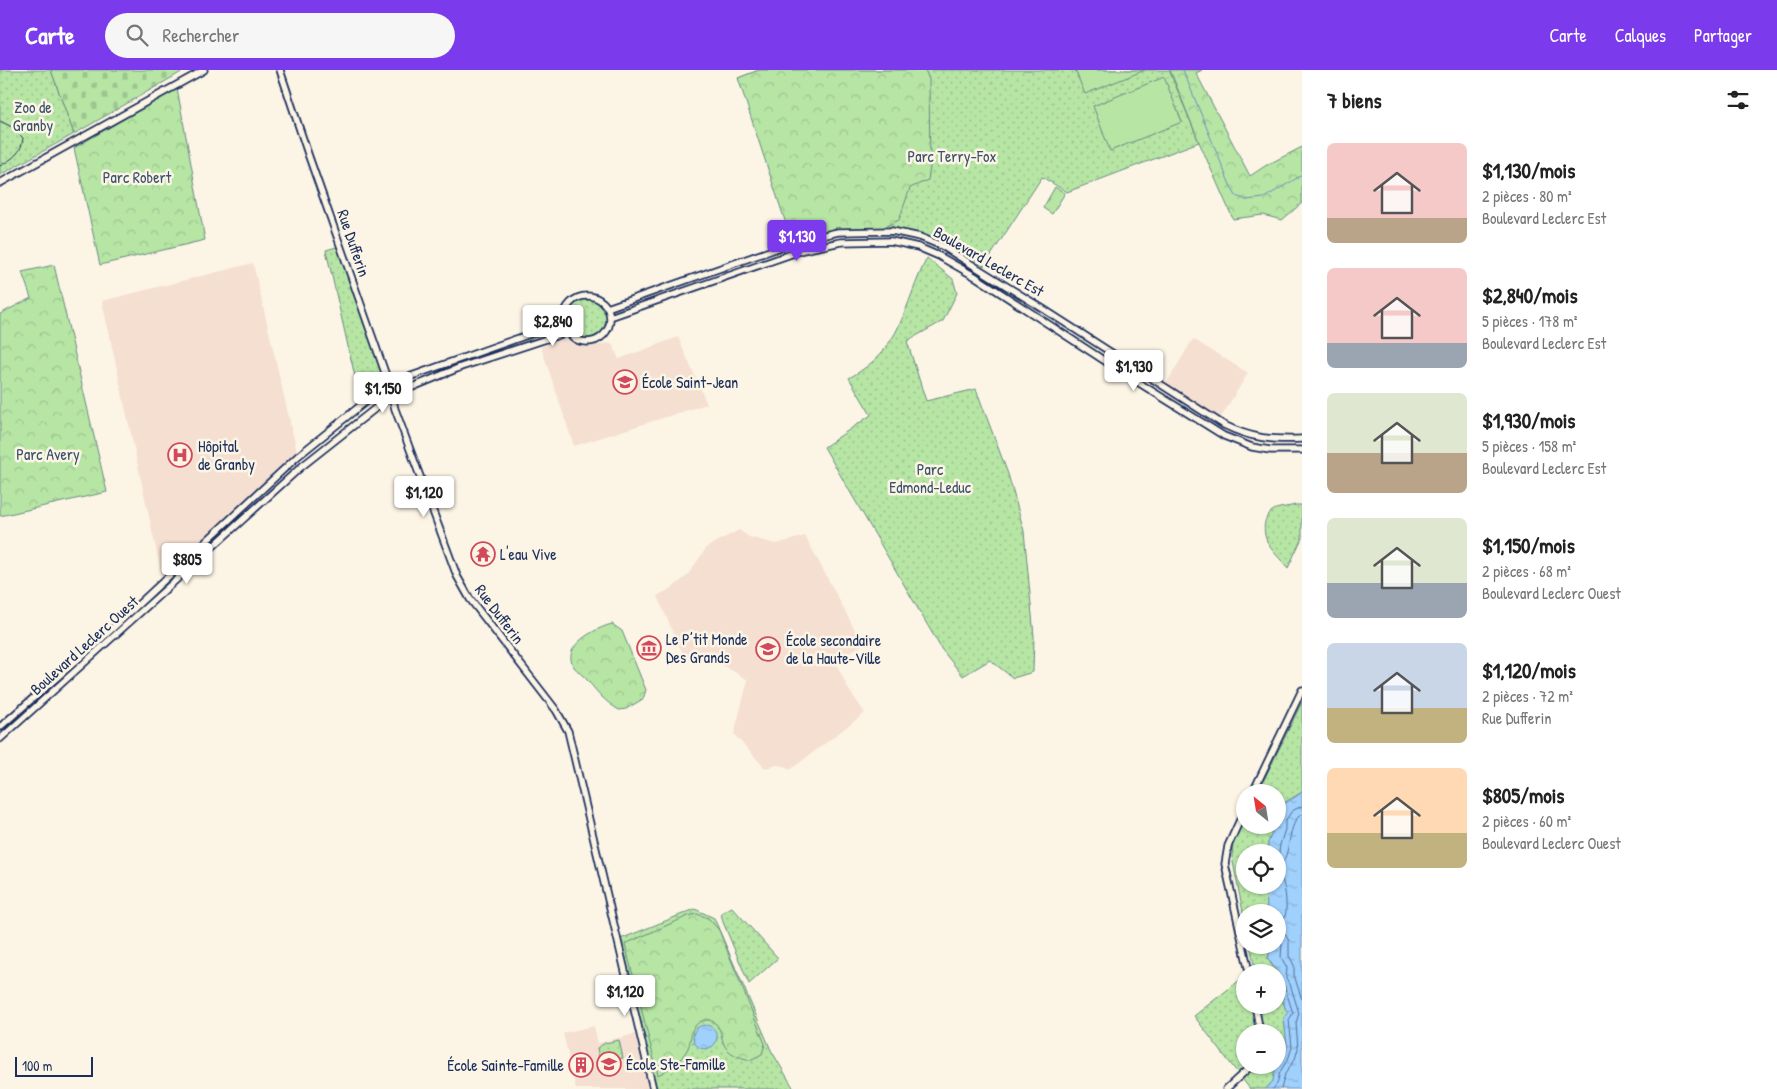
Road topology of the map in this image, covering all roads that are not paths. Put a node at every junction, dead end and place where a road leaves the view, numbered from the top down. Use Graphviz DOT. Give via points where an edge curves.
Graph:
graph roads {
  1 [pos="204,70"];
  2 [pos="280,70"];
  3 [pos="0,183"];
  4 [pos="798,241"];
  5 [pos="803,250"];
  6 [pos="608,308"];
  7 [pos="610,317"];
  8 [pos="564,322"];
  9 [pos="568,332"];
  10 [pos="389,384"];
  11 [pos="391,396"];
  12 [pos="1302,439"];
  13 [pos="1302,450"];
  14 [pos="1302,690"];
  15 [pos="0,727"];
  16 [pos="0,739"];
  17 [pos="1257,784"];
  18 [pos="1236,829"];
  19 [pos="1247,964"];
  20 [pos="1242,1074"];
  21 [pos="653,1089"];
  22 [pos="1226,1089"];
  1 -- 3 [label="street"];
  2 -- 10 [label="street, Rue Dufferin"];
  4 -- 5 [label="street"];
  4 -- 6 [label="street, Boulevard Leclerc Est"];
  4 -- 12 [label="street, Boulevard Leclerc Est" via="844,232 892,231 920,237 942,246 996,278 1224,425 1254,437"];
  5 -- 7 [label="street, Boulevard Leclerc Est"];
  5 -- 13 [label="street, Boulevard Leclerc Est" via="842,242 891,241 918,247 991,286 1224,436 1252,447"];
  6 -- 7 [label="street"];
  6 -- 8 [label="street" via="595,297 581,297 567,307"];
  7 -- 9 [label="street" via="605,333 593,341 577,340"];
  8 -- 9 [label="street"];
  8 -- 10 [label="street"];
  9 -- 11 [label="street" via="461,367"];
  10 -- 11 [label="street, Rue Dufferin"];
  10 -- 15 [label="street, Boulevard Leclerc Ouest" via="298,456 100,640"];
  11 -- 16 [label="street, Boulevard Leclerc Ouest" via="301,467"];
  11 -- 21 [label="street, Rue Dufferin" via="460,583 556,710 568,731"];
  14 -- 17 [label="street"];
  18 -- 19 [label="street" via="1225,864"];
  20 -- 22 [label="street"];
}
